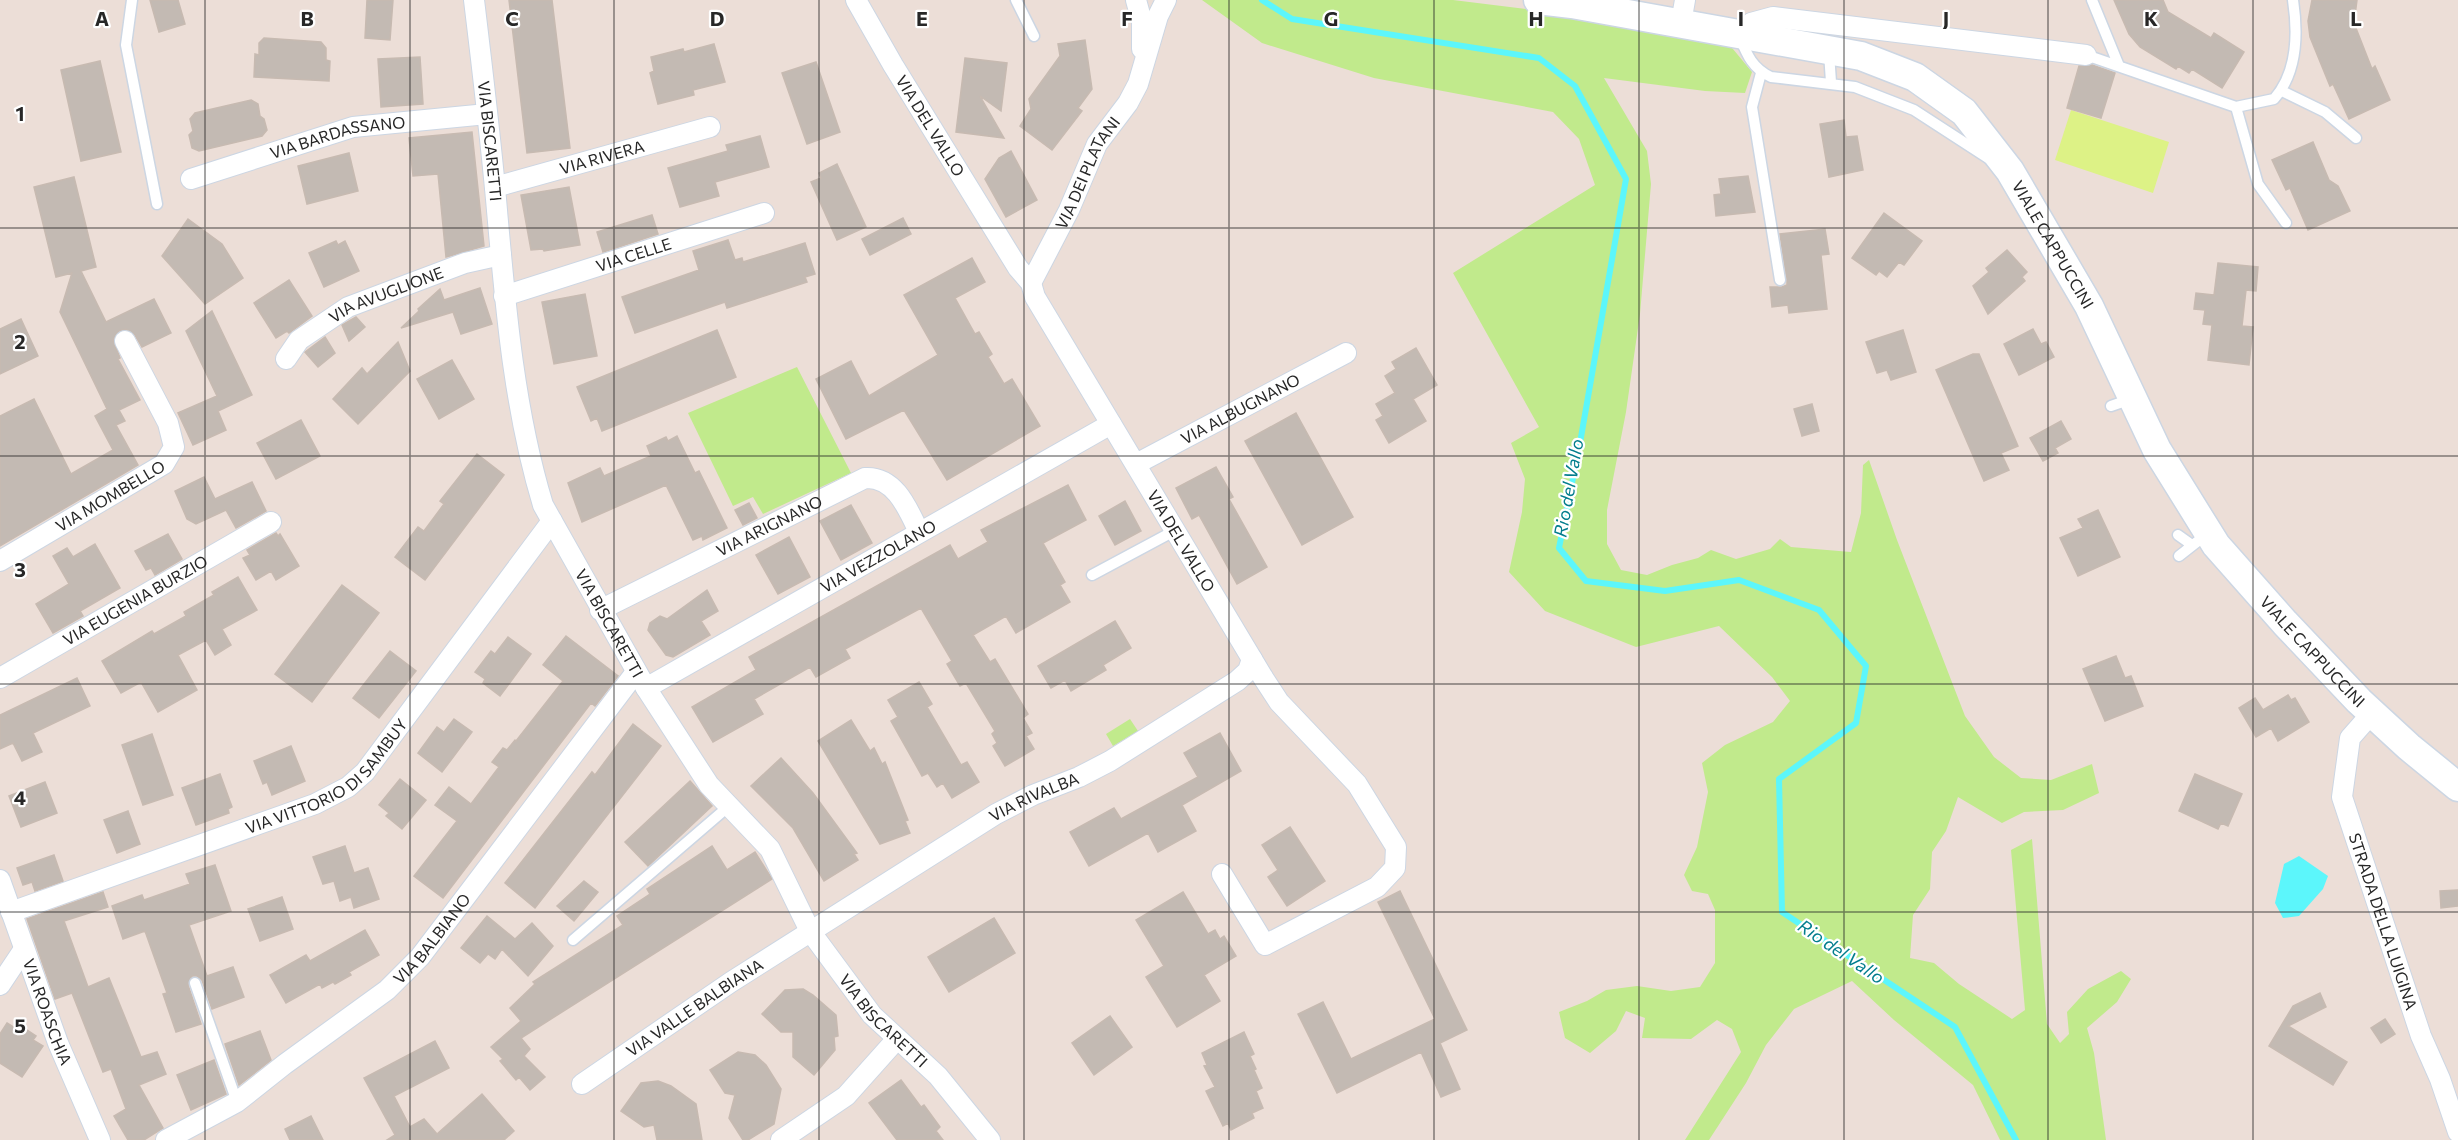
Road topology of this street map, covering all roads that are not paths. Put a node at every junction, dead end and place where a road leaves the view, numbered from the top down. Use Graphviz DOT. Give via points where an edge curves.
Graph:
graph roads {
  1 [pos="132,0"];
  2 [pos="474,0"];
  3 [pos="856,0"];
  4 [pos="1016,0"];
  5 [pos="1136,0"];
  6 [pos="1166,0"];
  7 [pos="1538,0"];
  8 [pos="2092,0"];
  9 [pos="2293,0"];
  10 [pos="1572,2"];
  11 [pos="1683,12"];
  12 [pos="1738,35"];
  13 [pos="1034,36"];
  14 [pos="1829,50"];
  15 [pos="2086,55"];
  16 [pos="1143,63"];
  17 [pos="2119,66"];
  18 [pos="1761,73"];
  19 [pos="1831,82"];
  20 [pos="2282,91"];
  21 [pos="2236,107"];
  22 [pos="487,114"];
  23 [pos="710,127"];
  24 [pos="2356,138"];
  25 [pos="2010,171"];
  26 [pos="191,179"];
  27 [pos="495,187"];
  28 [pos="157,204"];
  29 [pos="764,213"];
  30 [pos="2286,223"];
  31 [pos="501,255"];
  32 [pos="1779,280"];
  33 [pos="1030,283"];
  34 [pos="504,296"];
  35 [pos="125,341"];
  36 [pos="1346,353"];
  37 [pos="286,359"];
  38 [pos="1111,424"];
  39 [pos="1136,464"];
  40 [pos="552,521"];
  41 [pos="271,522"];
  42 [pos="1176,530"];
  43 [pos="918,532"];
  44 [pos="2178,535"];
  45 [pos="2199,539"];
  46 [pos="2179,556"];
  47 [pos="0,561"];
  48 [pos="1092,575"];
  49 [pos="600,610"];
  50 [pos="1252,659"];
  51 [pos="0,678"];
  52 [pos="641,680"];
  53 [pos="2372,713"];
  54 [pos="2458,787"];
  55 [pos="729,806"];
  56 [pos="1222,874"];
  57 [pos="0,880"];
  58 [pos="11,912"];
  59 [pos="810,931"];
  60 [pos="573,940"];
  61 [pos="24,949"];
  62 [pos="195,983"];
  63 [pos="0,985"];
  64 [pos="897,1040"];
  65 [pos="582,1084"];
  66 [pos="237,1102"];
  67 [pos="2458,1132"];
  68 [pos="100,1140"];
  69 [pos="166,1140"];
  70 [pos="781,1140"];
  71 [pos="990,1140"];
  1 -- 28 [label="lane" via="126,45"];
  2 -- 22 [label="street, VIA BISCARETTI"];
  3 -- 33 [label="street, VIA DEL VALLO" via="892,65"];
  4 -- 13 [label="lane"];
  5 -- 16 [label="street, VIA DEI PLATANI" via="1142,22"];
  6 -- 16 [label="street, VIA DEI PLATANI"];
  7 -- 10 [label="main road, VIALE CAPPUCCINI"];
  8 -- 17 [label="lane"];
  9 -- 20 [label="lane" via="2297,27 2289,79"];
  10 -- 11 [label="main road, VIALE CAPPUCCINI"];
  11 -- 12 [label="main road, VIALE CAPPUCCINI"];
  12 -- 14 [label="main road, VIALE CAPPUCCINI"];
  12 -- 15 [label="street" via="1751,23 1773,17"];
  12 -- 18 [label="lane" via="1748,59"];
  14 -- 19 [label="lane"];
  14 -- 25 [label="main road, VIALE CAPPUCCINI" via="1861,56 1916,77 1964,112"];
  15 -- 17 [label="lane"];
  16 -- 33 [label="street, VIA DEI PLATANI" via="1128,104 1097,144 1069,210"];
  17 -- 21 [label="lane"];
  18 -- 19 [label="lane"];
  18 -- 32 [label="lane" via="1752,107"];
  19 -- 25 [label="lane" via="1914,110"];
  20 -- 21 [label="lane" via="2274,99"];
  20 -- 24 [label="lane" via="2325,112"];
  21 -- 30 [label="lane" via="2258,184"];
  22 -- 26 [label="street, VIA BARDASSANO" via="353,127"];
  22 -- 27 [label="street, VIA BISCARETTI"];
  23 -- 27 [label="street, VIA RIVERA"];
  25 -- 45 [label="main road, VIALE CAPPUCCINI" via="2089,306 2121,402 2157,450"];
  27 -- 31 [label="street, VIA BISCARETTI"];
  29 -- 34 [label="street, VIA CELLE"];
  31 -- 34 [label="street, VIA BISCARETTI"];
  31 -- 37 [label="street, VIA AVUGLIONE" via="465,263 348,306 299,340"];
  33 -- 38 [label="street, VIA DEL VALLO"];
  34 -- 40 [label="street, VIA BISCARETTI" via="536,480"];
  35 -- 47 [label="street, VIA MOMBELLO" via="168,423 174,447 164,464"];
  36 -- 39 [label="street, VIA ALBUGNANO"];
  38 -- 39 [label="street, VIA DEL VALLO"];
  38 -- 43 [label="street, VIA VEZZOLANO"];
  39 -- 42 [label="street, VIA DEL VALLO"];
  40 -- 49 [label="street, VIA BISCARETTI"];
  40 -- 58 [label="street, VIA VITTORIO DI SAMBUY" via="365,772 348,787 315,804"];
  41 -- 51 [label="street, VIA EUGENIA BURZIO"];
  42 -- 48 [label="lane"];
  42 -- 50 [label="street, VIA DEL VALLO"];
  43 -- 49 [label="street, VIA ARIGNANO" via="892,486 881,479 866,478"];
  43 -- 52 [label="street, VIA VEZZOLANO"];
  44 -- 45 [label="lane"];
  45 -- 46 [label="lane"];
  45 -- 53 [label="main road, VIALE CAPPUCCINI"];
  49 -- 52 [label="street, VIA BISCARETTI"];
  50 -- 56 [label="street, VIA DEL VALLO" via="1279,702 1357,784 1396,847 1395,868 1377,887 1265,945"];
  50 -- 59 [label="street, VIA RIVALBA" via="1237,681 1145,740 1079,777 996,814"];
  52 -- 55 [label="street, VIA BISCARETTI" via="709,784"];
  52 -- 66 [label="street, VIA BALBIANO" via="420,957 387,990"];
  53 -- 54 [label="main road, VIALE CAPPUCCINI"];
  53 -- 67 [label="street, STRADA DELLA LUIGINA" via="2350,738 2342,797 2421,1036"];
  55 -- 59 [label="street, VIA BISCARETTI" via="770,849"];
  55 -- 60 [label="lane"];
  57 -- 58 [label="street, VIA ROASCHIA"];
  58 -- 61 [label="street, VIA ROASCHIA"];
  59 -- 64 [label="street, VIA BISCARETTI" via="872,1016"];
  59 -- 65 [label="street, VIA VALLE BALBIANA"];
  61 -- 63 [label="street"];
  61 -- 68 [label="street, VIA ROASCHIA" via="58,1043"];
  62 -- 66 [label="lane"];
  64 -- 70 [label="street" via="846,1096"];
  64 -- 71 [label="street, VIA BISCARETTI" via="938,1076"];
  66 -- 69 [label="street, VIA BALBIANO"];
}
